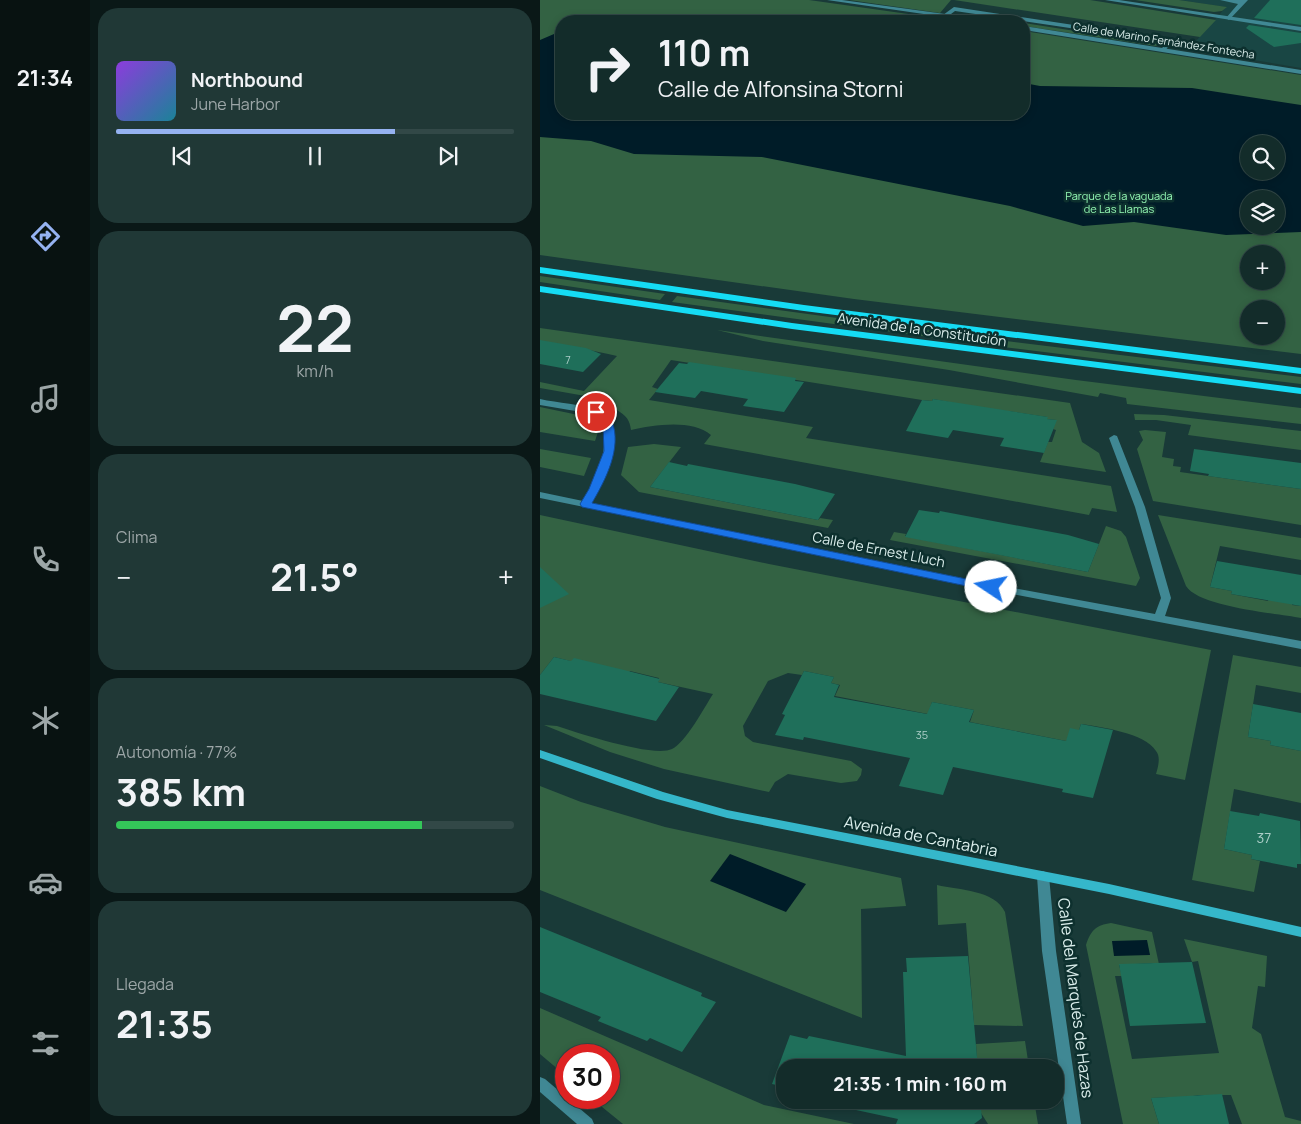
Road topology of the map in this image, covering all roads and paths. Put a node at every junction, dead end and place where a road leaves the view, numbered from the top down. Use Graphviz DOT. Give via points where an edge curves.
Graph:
graph roads {
  1 [pos="830,0"];
  2 [pos="1108,0"];
  3 [pos="1223,0"];
  4 [pos="1244,1"];
  5 [pos="938,15"];
  6 [pos="946,15"];
  7 [pos="994,15"];
  8 [pos="1229,18"];
  9 [pos="1030,20"];
  10 [pos="1030,29"];
  11 [pos="1301,29"];
  12 [pos="1164,50"];
  13 [pos="1301,72"];
  14 [pos="540,270"];
  15 [pos="540,289"];
  16 [pos="1301,371"];
  17 [pos="1301,391"];
  18 [pos="540,402"];
  19 [pos="1114,438"];
  20 [pos="540,495"];
  21 [pos="586,504"];
  22 [pos="1159,618"];
  23 [pos="1301,645"];
  24 [pos="540,754"];
  25 [pos="1043,876"];
  26 [pos="1301,932"];
  27 [pos="540,1082"];
  28 [pos="587,1124"];
  29 [pos="1074,1124"];
  1 -- 5 [label="street"];
  2 -- 8 [label="street"];
  3 -- 4 [label="street"];
  4 -- 8 [label="street"];
  6 -- 7 [label="street" via="954,9"];
  8 -- 11 [label="street"];
  9 -- 12 [label="street" via="1166,41 1169,44"];
  10 -- 12 [label="street, Calle de Marino Fernández Fontecha"];
  12 -- 13 [label="street, Calle de Marino Fernández Fontecha"];
  14 -- 16 [label="main road, Avenida de la Constitución" via="823,311"];
  15 -- 17 [label="main road, Avenida de la Constitución" via="811,328"];
  18 -- 21 [label="street" via="596,412 607,421 610,451"];
  19 -- 22 [label="street" via="1140,507 1166,598"];
  20 -- 21 [label="street, Calle de Ernest Lluch"];
  21 -- 22 [label="street, Calle de Ernest Lluch"];
  22 -- 23 [label="street, Calle de Ernest Lluch"];
  24 -- 25 [label="main road, Avenida de Cantabria" via="661,796 727,814"];
  25 -- 26 [label="main road, Avenida de Cantabria"];
  25 -- 29 [label="street, Calle del Marqués de Hazas" via="1049,951"];
  27 -- 28 [label="street"];
}
